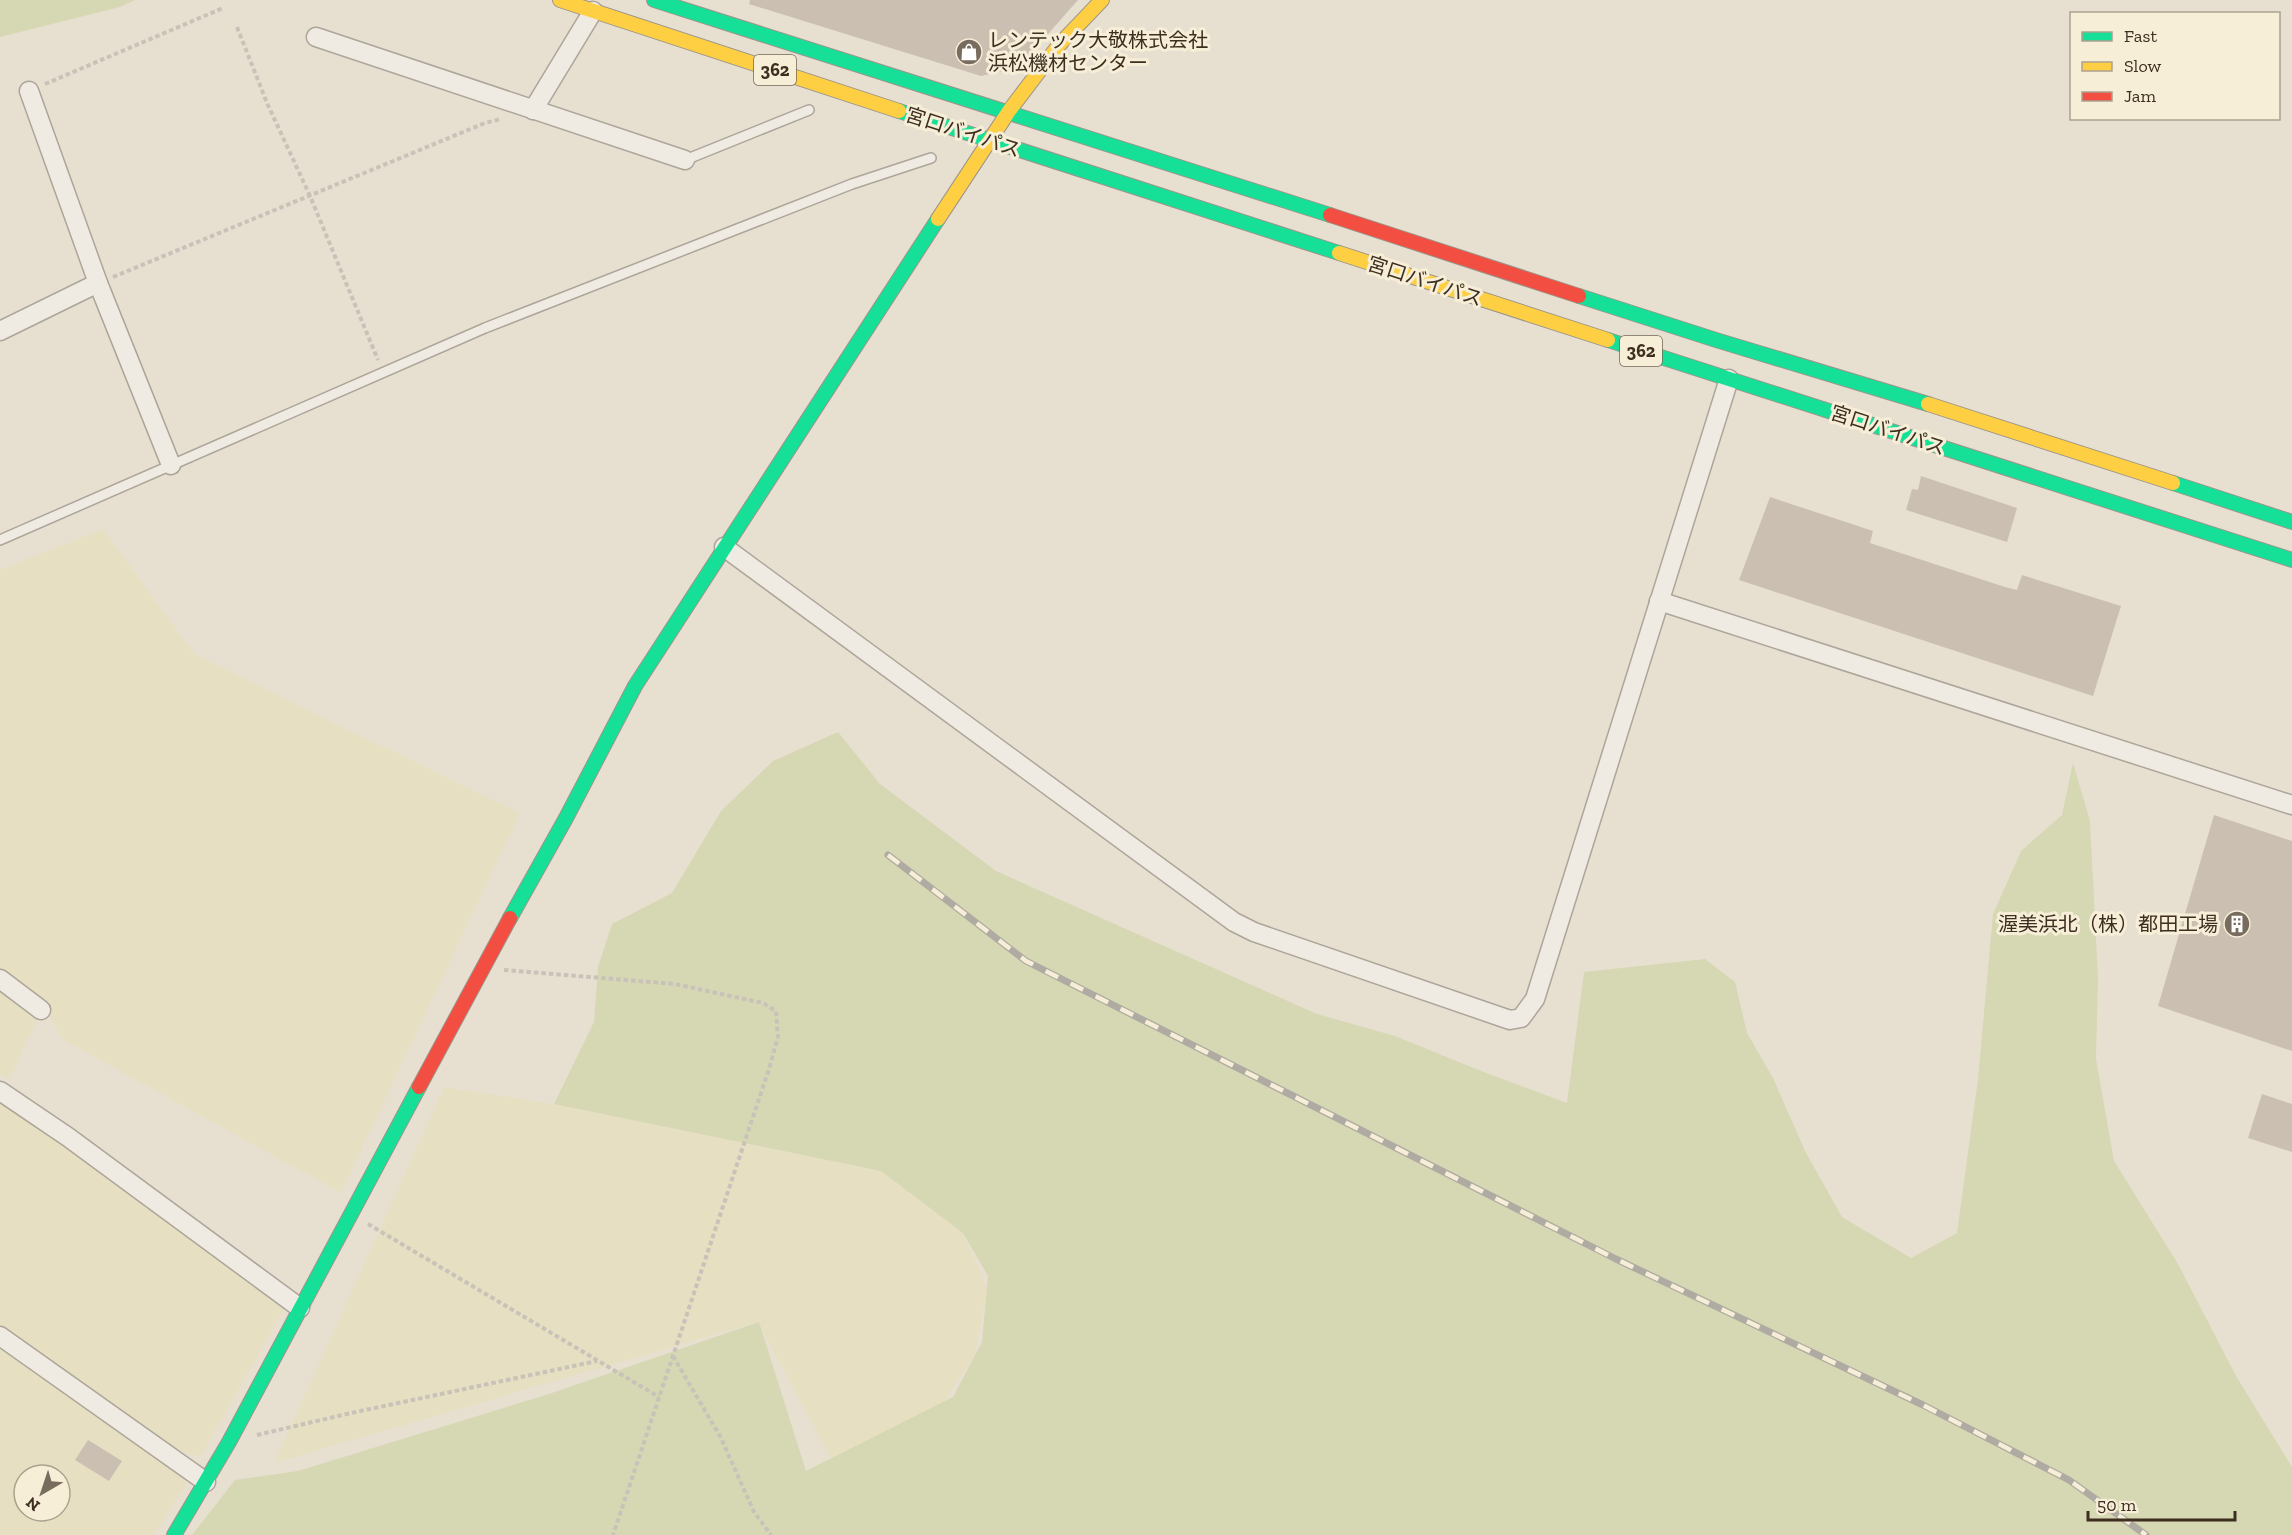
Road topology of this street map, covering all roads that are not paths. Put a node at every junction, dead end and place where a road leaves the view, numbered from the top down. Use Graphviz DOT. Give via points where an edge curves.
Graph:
graph roads {
  1 [pos="560,0"];
  2 [pos="654,0"];
  3 [pos="1101,0"];
  4 [pos="679,4"];
  5 [pos="593,11"];
  6 [pos="316,38"];
  7 [pos="29,91"];
  8 [pos="533,110"];
  9 [pos="809,110"];
  10 [pos="1009,111"];
  11 [pos="990,141"];
  12 [pos="931,158"];
  13 [pos="685,160"];
  14 [pos="98,284"];
  15 [pos="0,331"];
  16 [pos="1729,379"];
  17 [pos="171,465"];
  18 [pos="2292,522"];
  19 [pos="0,540"];
  20 [pos="724,547"];
  21 [pos="2292,560"];
  22 [pos="1659,601"];
  23 [pos="2292,805"];
  24 [pos="0,979"];
  25 [pos="41,1011"];
  26 [pos="0,1091"];
  27 [pos="300,1308"];
  28 [pos="0,1336"];
  29 [pos="206,1482"];
  30 [pos="174,1535"];
  1 -- 5 [label="main road, 宮口バイパス / 362"];
  2 -- 4 [label="main road, 宮口バイパス / 362"];
  3 -- 10 [label="main road" via="1052,54"];
  4 -- 10 [label="main road, 宮口バイパス / 362"];
  5 -- 8 [label="street"];
  5 -- 11 [label="main road, 宮口バイパス / 362"];
  6 -- 8 [label="street"];
  7 -- 14 [label="street"];
  8 -- 13 [label="street"];
  9 -- 13 [label="lane"];
  10 -- 11 [label="main road"];
  10 -- 18 [label="main road, 宮口バイパス / 362"];
  11 -- 16 [label="main road, 宮口バイパス / 362"];
  11 -- 20 [label="main road"];
  12 -- 17 [label="lane" via="852,184 496,323"];
  14 -- 15 [label="street"];
  14 -- 17 [label="street"];
  16 -- 21 [label="main road, 宮口バイパス / 362"];
  16 -- 22 [label="street"];
  17 -- 19 [label="lane"];
  20 -- 22 [label="street" via="1234,922 1254,933 1510,1020 1521,1018 1535,999"];
  20 -- 27 [label="main road" via="635,686"];
  22 -- 23 [label="street"];
  24 -- 25 [label="street"];
  26 -- 27 [label="street"];
  27 -- 29 [label="main road"];
  28 -- 29 [label="street"];
  29 -- 30 [label="main road"];
}
